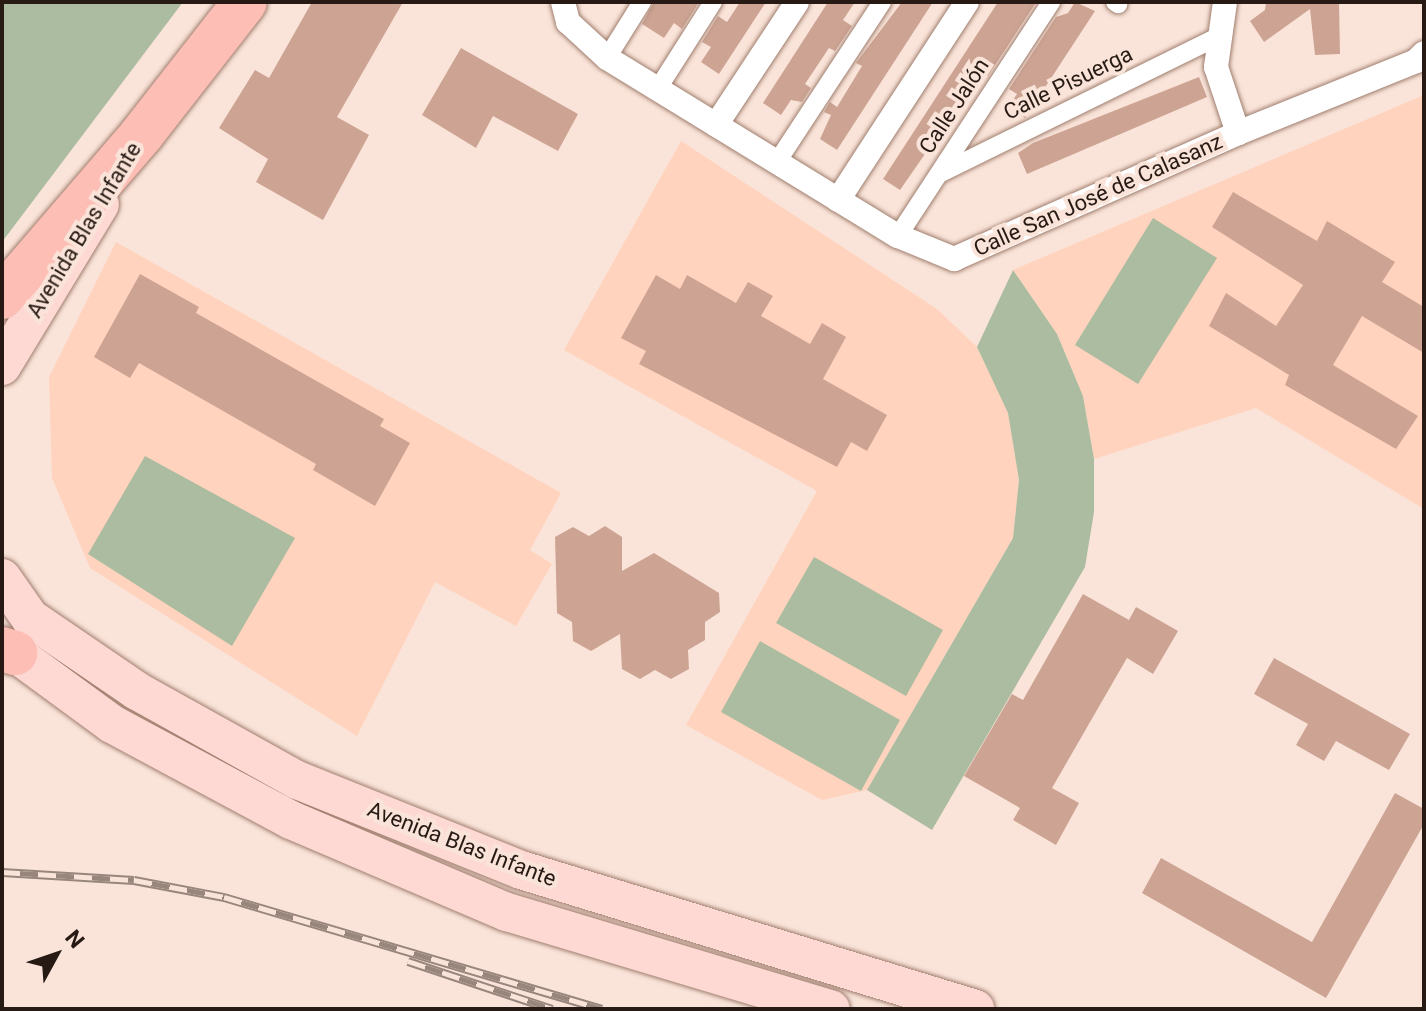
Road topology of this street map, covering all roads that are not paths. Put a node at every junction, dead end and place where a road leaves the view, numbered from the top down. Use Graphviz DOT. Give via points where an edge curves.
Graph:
graph roads {
  1 [pos="245,2"];
  2 [pos="563,2"];
  3 [pos="642,2"];
  4 [pos="713,2"];
  5 [pos="797,2"];
  6 [pos="882,2"];
  7 [pos="967,2"];
  8 [pos="1051,2"];
  9 [pos="1225,2"];
  10 [pos="1219,36"];
  11 [pos="607,58"];
  12 [pos="1421,58"];
  13 [pos="657,90"];
  14 [pos="716,125"];
  15 [pos="1238,133"];
  16 [pos="142,134"];
  17 [pos="777,162"];
  18 [pos="939,174"];
  19 [pos="838,200"];
  20 [pos="898,236"];
  21 [pos="2,297"];
  22 [pos="2,366"];
  23 [pos="2,578"];
  24 [pos="8,651"];
  25 [pos="831,1009"];
  26 [pos="975,1009"];
  1 -- 16 [label="highway"];
  2 -- 11 [label="street, Calle San José de Calasanz" via="568,22"];
  3 -- 11 [label="street"];
  4 -- 13 [label="street"];
  5 -- 14 [label="street"];
  6 -- 17 [label="street"];
  7 -- 19 [label="street"];
  8 -- 18 [label="street, Calle Jalón"];
  9 -- 10 [label="street"];
  10 -- 15 [label="street" via="1216,67"];
  10 -- 18 [label="street, Calle Pisuerga"];
  11 -- 13 [label="street, Calle San José de Calasanz"];
  12 -- 15 [label="street, Calle San José de Calasanz"];
  13 -- 14 [label="street, Calle San José de Calasanz"];
  14 -- 17 [label="street, Calle San José de Calasanz"];
  15 -- 20 [label="street, Calle San José de Calasanz" via="954,259"];
  16 -- 21 [label="highway"];
  16 -- 22 [label="main road, Avenida Blas Infante"];
  17 -- 19 [label="street, Calle San José de Calasanz"];
  18 -- 20 [label="street, Calle Jalón"];
  19 -- 20 [label="street, Calle San José de Calasanz"];
  23 -- 26 [label="main road, Avenida Blas Infante" via="30,618 125,683 297,780 521,870"];
  24 -- 25 [label="main road, Avenida Blas Infante" via="112,724 291,820 507,912"];
}
